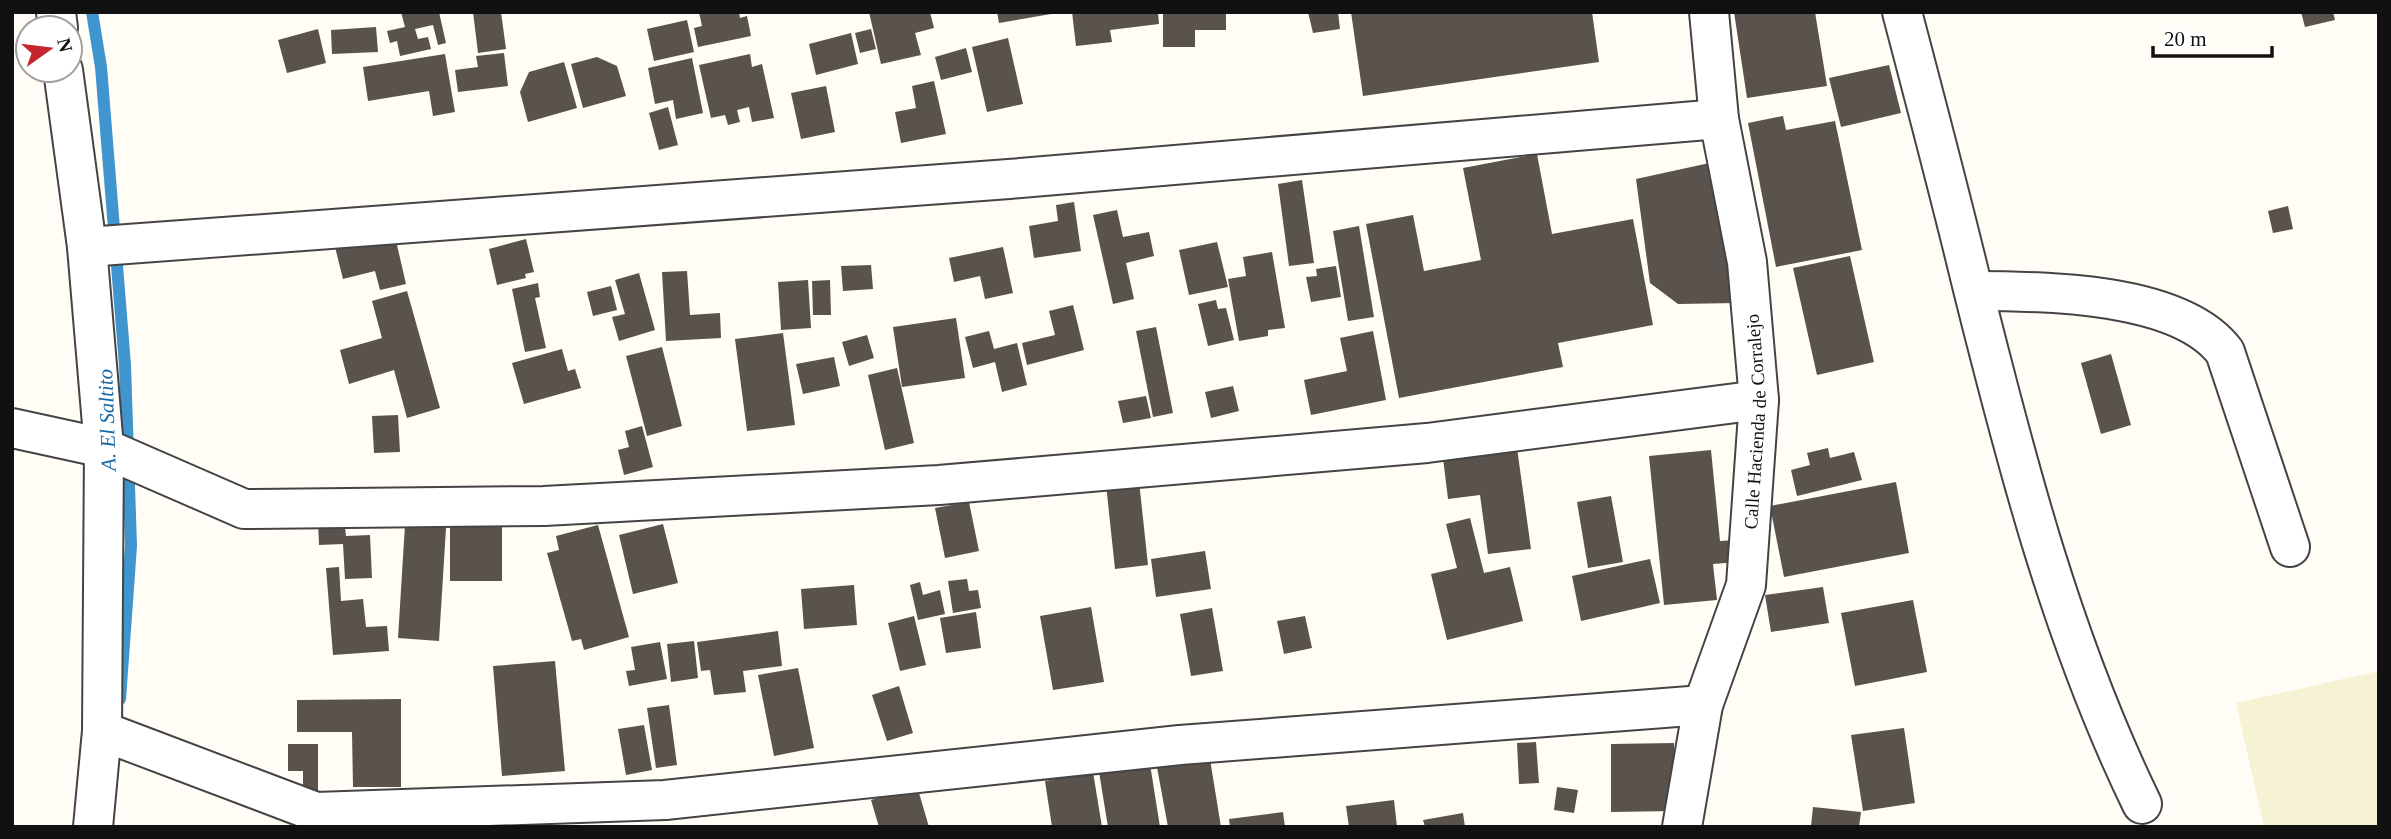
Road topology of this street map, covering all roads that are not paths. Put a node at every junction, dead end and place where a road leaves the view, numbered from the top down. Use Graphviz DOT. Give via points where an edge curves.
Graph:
graph roads {
  1 [pos="1709,12"];
  2 [pos="1902,12"];
  3 [pos="66,84"];
  4 [pos="1719,119"];
  5 [pos="87,247"];
  6 [pos="1974,291"];
  7 [pos="1759,400"];
  8 [pos="12,428"];
  9 [pos="104,448"];
  10 [pos="2290,547"];
  11 [pos="1703,705"];
  12 [pos="102,731"];
  13 [pos="2142,804"];
  14 [pos="93,827"];
  15 [pos="1682,827"];
  1 -- 4 [label="street, Calle Hacienda de Corralejo"];
  2 -- 6 [label="street"];
  3 -- 5 [label="street"];
  4 -- 5 [label="street" via="1010,180"];
  4 -- 7 [label="street, Calle Hacienda de Corralejo" via="1747,262"];
  5 -- 9 [label="street"];
  6 -- 10 [label="street" via="2132,301 2214,337 2225,352"];
  6 -- 13 [label="street" via="2006,418 2072,634 2104,723"];
  7 -- 9 [label="street" via="1427,443 966,483 544,506 244,509"];
  7 -- 11 [label="street, Calle Hacienda de Corralejo" via="1746,585"];
  8 -- 9 [label="street"];
  9 -- 12 [label="street"];
  11 -- 12 [label="street" via="1180,745 665,800 316,812"];
  11 -- 15 [label="street, Calle Hacienda de Corralejo"];
  12 -- 14 [label="street"];
}
